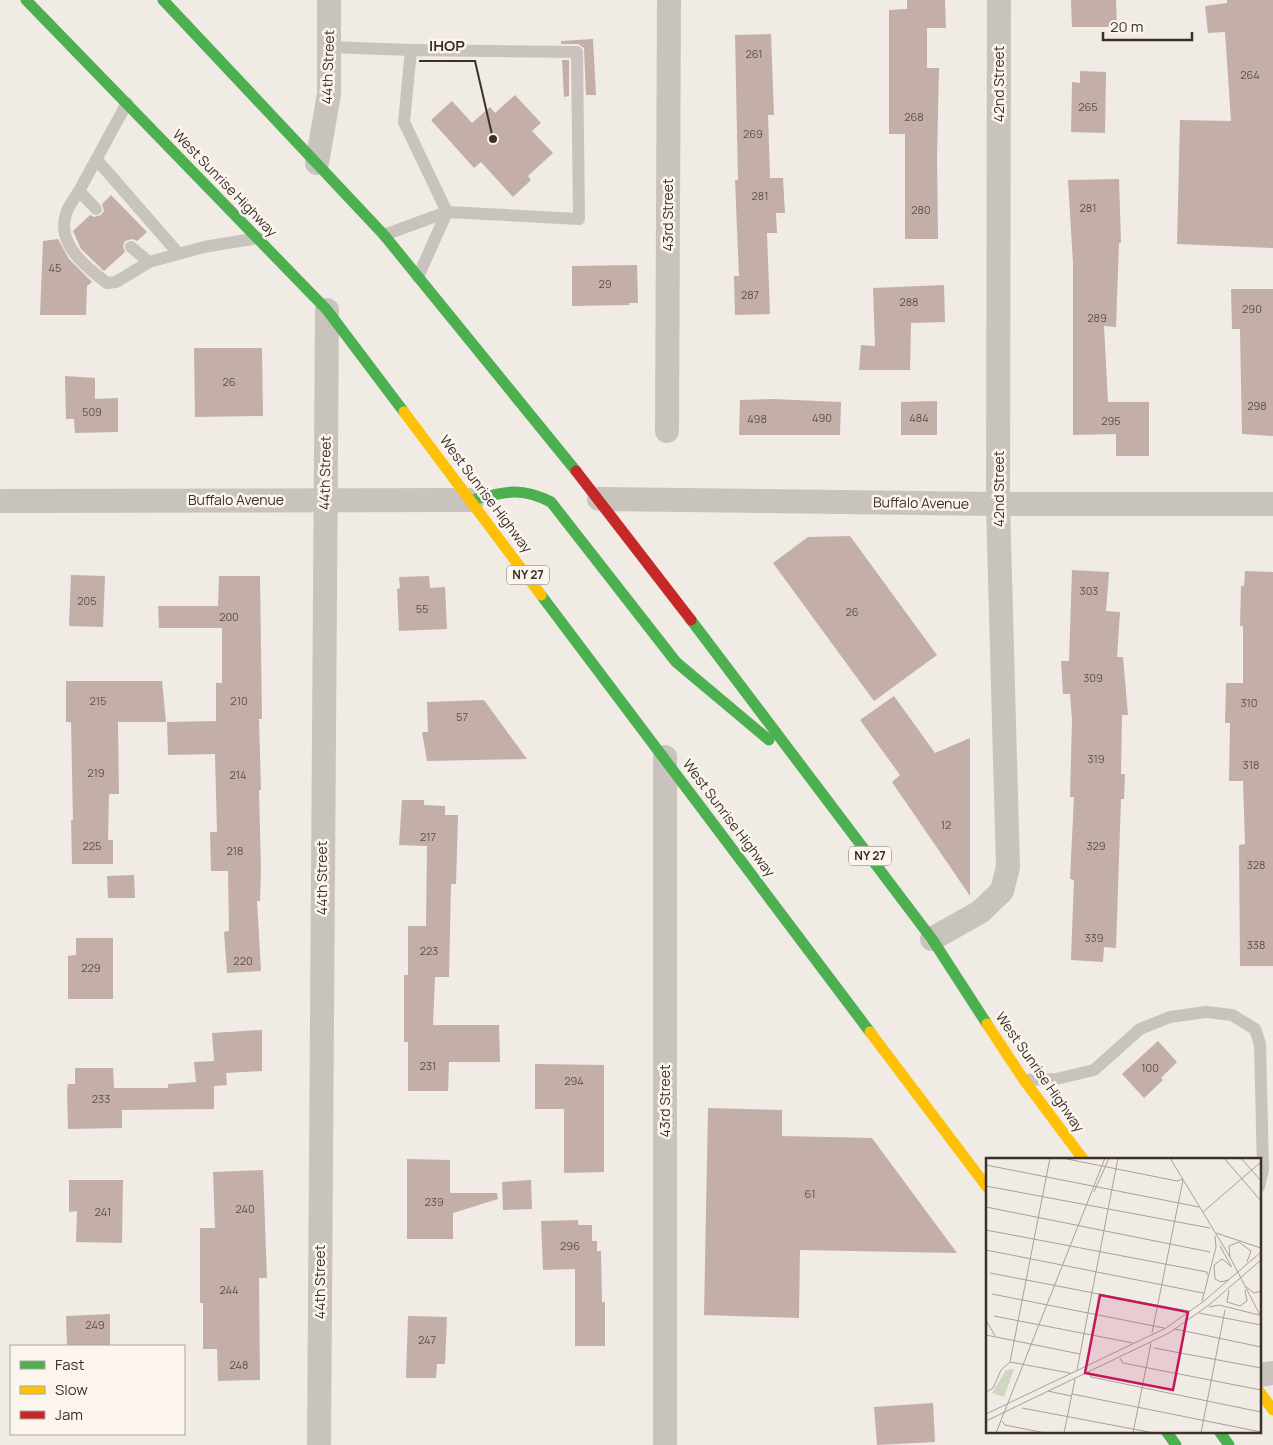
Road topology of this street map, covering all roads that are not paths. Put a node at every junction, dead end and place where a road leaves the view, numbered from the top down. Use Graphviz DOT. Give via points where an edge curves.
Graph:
graph roads {
  1 [pos="26,0"];
  2 [pos="164,0"];
  3 [pos="329,0"];
  4 [pos="669,0"];
  5 [pos="999,0"];
  6 [pos="329,47"];
  7 [pos="411,50"];
  8 [pos="127,103"];
  9 [pos="97,160"];
  10 [pos="317,163"];
  11 [pos="79,191"];
  12 [pos="96,209"];
  13 [pos="447,212"];
  14 [pos="384,235"];
  15 [pos="258,238"];
  16 [pos="131,247"];
  17 [pos="178,253"];
  18 [pos="149,262"];
  19 [pos="418,277"];
  20 [pos="327,310"];
  21 [pos="667,431"];
  22 [pos="599,499"];
  23 [pos="324,500"];
  24 [pos="472,500"];
  25 [pos="0,501"];
  26 [pos="998,504"];
  27 [pos="1273,504"];
  28 [pos="664,757"];
  29 [pos="809,773"];
  30 [pos="932,939"];
  31 [pos="1024,1080"];
  32 [pos="1082,1158"];
  33 [pos="1260,1183"];
  34 [pos="986,1186"];
  35 [pos="1273,1373"];
  36 [pos="1260,1374"];
  37 [pos="1260,1391"];
  38 [pos="1273,1410"];
  39 [pos="1167,1432"];
  40 [pos="1220,1432"];
  41 [pos="319,1445"];
  42 [pos="665,1445"];
  43 [pos="1176,1445"];
  44 [pos="1229,1445"];
  1 -- 8 [label="highway, West Sunrise Highway / NY 27"];
  2 -- 10 [label="highway, West Sunrise Highway / NY 27"];
  3 -- 6 [label="street, 44th Street"];
  4 -- 21 [label="street, 43rd Street"];
  5 -- 26 [label="street, 42nd Street"];
  6 -- 7 [label="lane"];
  6 -- 10 [label="street, 44th Street" via="329,94"];
  7 -- 13 [label="lane" via="404,122"];
  7 -- 13 [label="lane" via="577,52 579,219"];
  8 -- 9 [label="lane"];
  8 -- 15 [label="highway, West Sunrise Highway / NY 27"];
  9 -- 11 [label="lane"];
  9 -- 17 [label="lane"];
  10 -- 14 [label="highway, West Sunrise Highway / NY 27"];
  11 -- 12 [label="lane"];
  11 -- 18 [label="lane" via="66,213 63,227 68,245 92,271 107,283 116,282"];
  13 -- 14 [label="lane"];
  13 -- 19 [label="lane"];
  14 -- 19 [label="highway, West Sunrise Highway / NY 27"];
  15 -- 17 [label="lane"];
  15 -- 20 [label="highway, West Sunrise Highway / NY 27"];
  16 -- 18 [label="lane"];
  17 -- 18 [label="lane"];
  19 -- 22 [label="highway, West Sunrise Highway / NY 27"];
  20 -- 23 [label="street, 44th Street"];
  20 -- 24 [label="highway, West Sunrise Highway / NY 27"];
  22 -- 26 [label="street, Buffalo Avenue"];
  22 -- 29 [label="highway, West Sunrise Highway / NY 27"];
  23 -- 24 [label="street, Buffalo Avenue"];
  23 -- 25 [label="street, Buffalo Avenue"];
  23 -- 41 [label="street, 44th Street"];
  24 -- 28 [label="highway, West Sunrise Highway / NY 27"];
  24 -- 29 [label="highway" via="516,490 532,492 551,502 676,662"];
  26 -- 27 [label="street, Buffalo Avenue"];
  26 -- 30 [label="street, 42nd Street" via="1008,867 1002,891 980,912"];
  28 -- 34 [label="highway, West Sunrise Highway / NY 27"];
  28 -- 42 [label="street, 43rd Street"];
  29 -- 30 [label="highway, West Sunrise Highway / NY 27"];
  30 -- 31 [label="highway, West Sunrise Highway / NY 27"];
  31 -- 32 [label="highway, West Sunrise Highway / NY 27"];
  31 -- 33 [label="lane" via="1056,1079 1094,1070 1140,1029 1170,1017 1206,1012 1232,1015 1255,1029 1260,1044 1263,1170"];
  35 -- 36 [label="street"];
  37 -- 38 [label="highway"];
  39 -- 43 [label="highway"];
  40 -- 44 [label="highway"];
}
